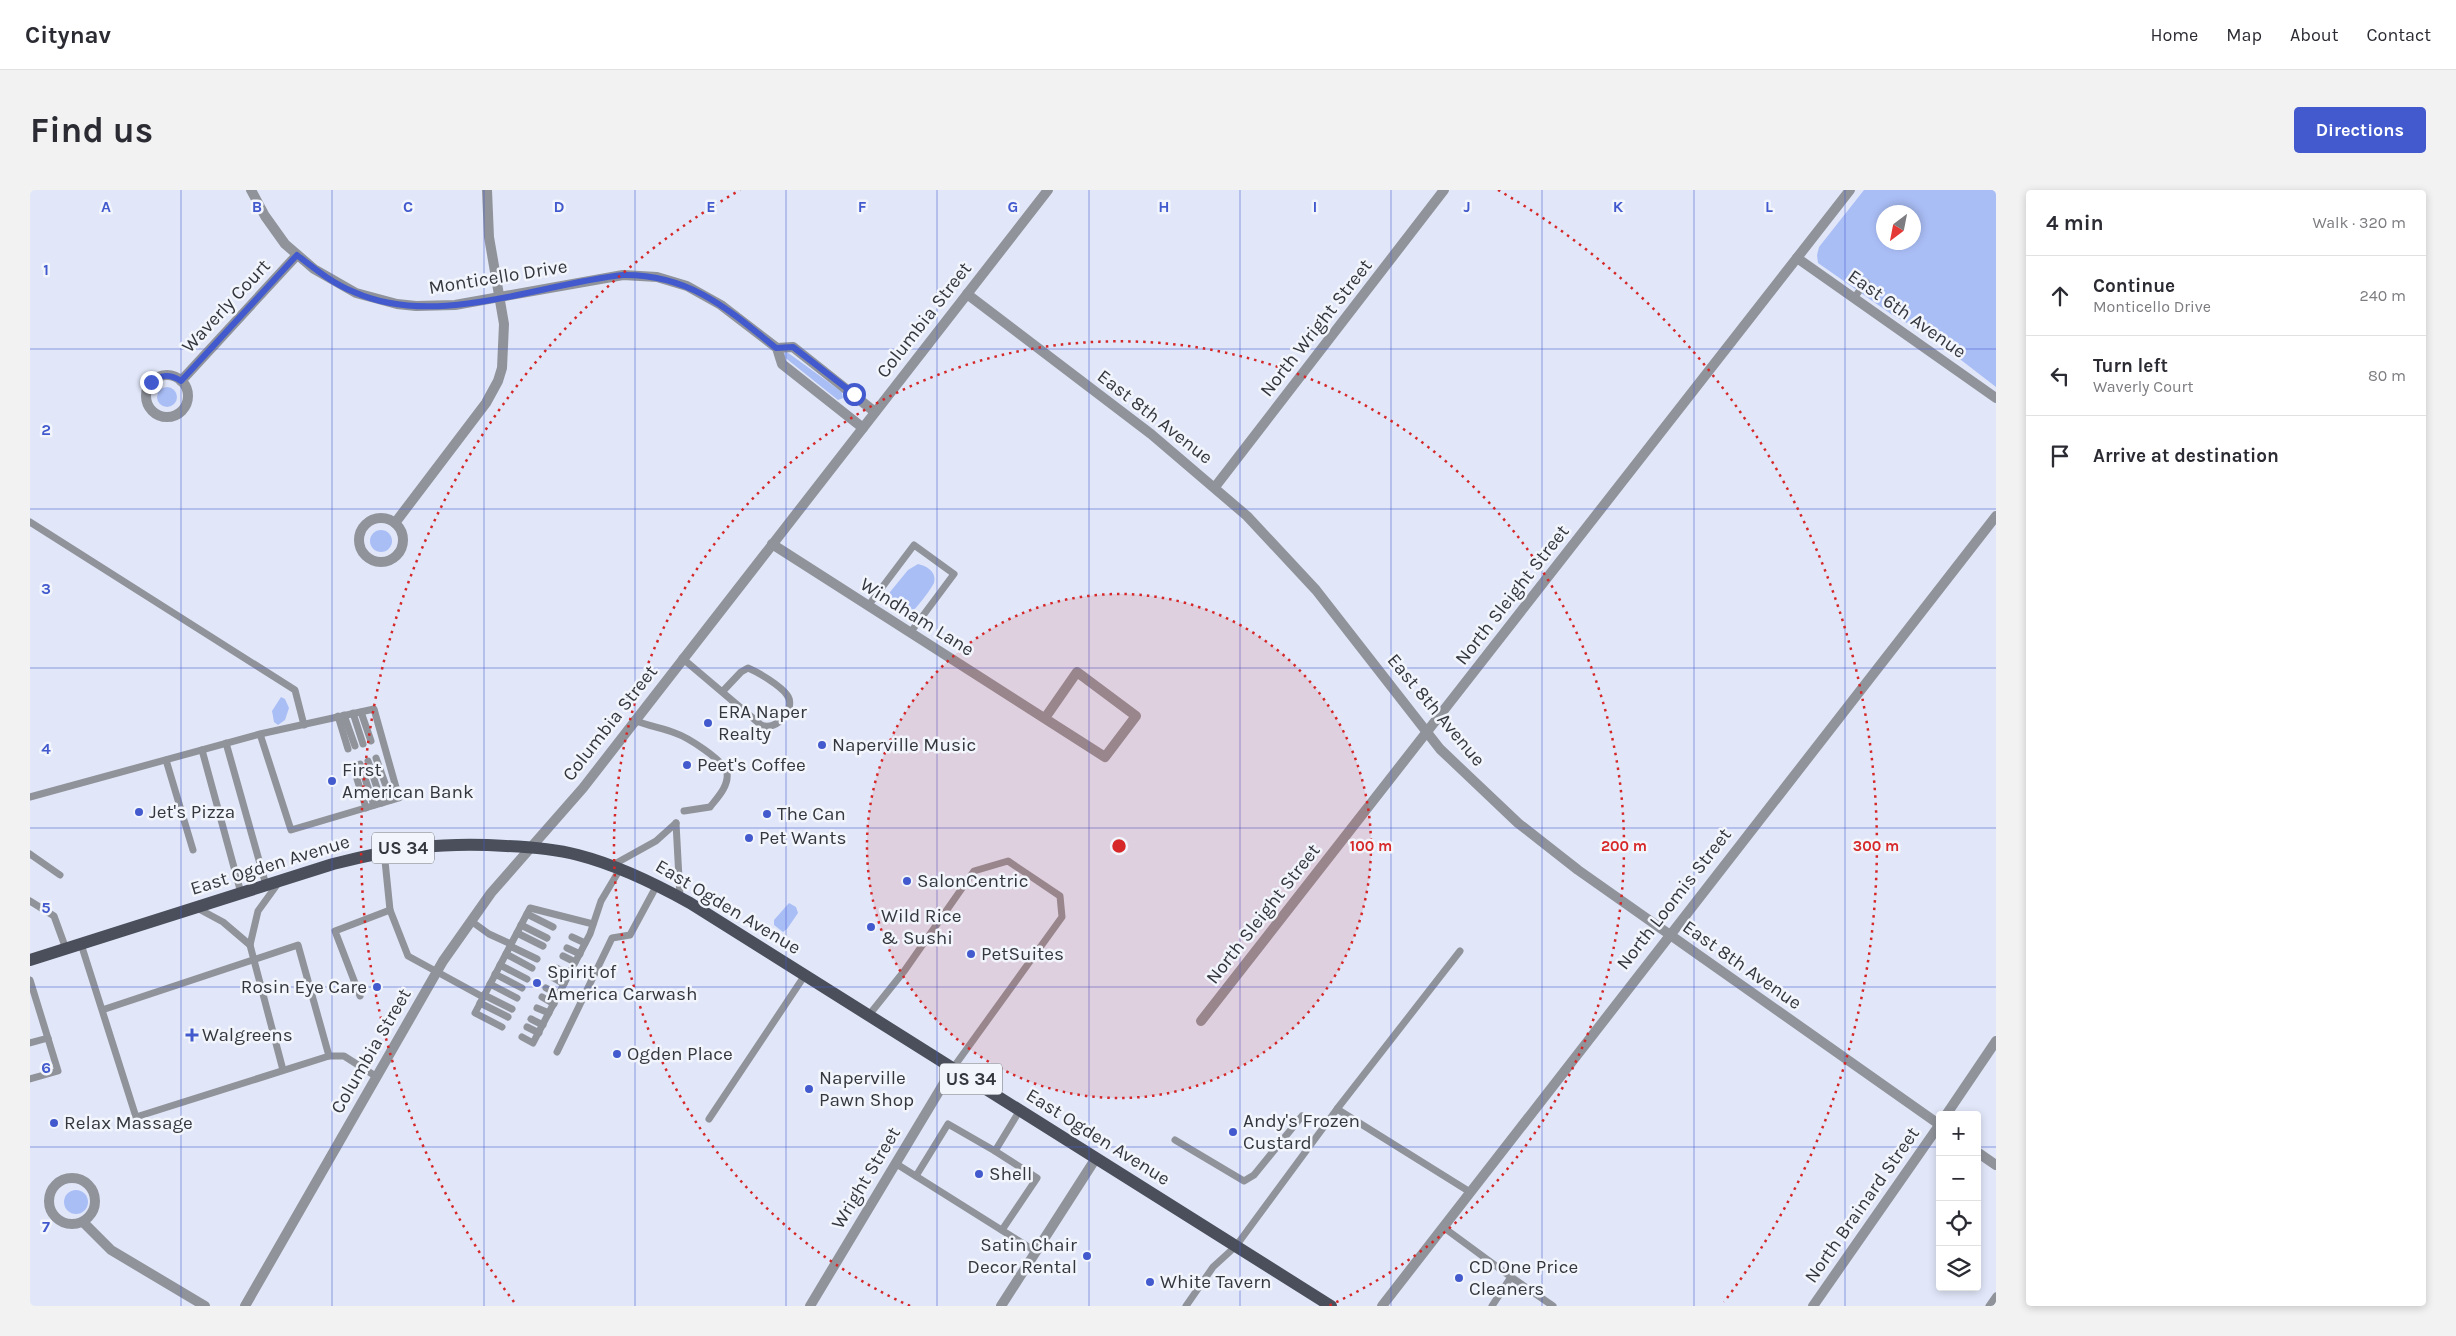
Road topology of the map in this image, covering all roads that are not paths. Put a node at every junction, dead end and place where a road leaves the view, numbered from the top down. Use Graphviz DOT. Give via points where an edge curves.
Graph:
graph roads {
  1 [pos="251,190"];
  2 [pos="487,190"];
  3 [pos="1048,190"];
  4 [pos="1444,190"];
  5 [pos="1850,190"];
  6 [pos="297,255"];
  7 [pos="1797,258"];
  8 [pos="1866,282"];
  9 [pos="967,294"];
  10 [pos="499,297"];
  11 [pos="1854,298"];
  12 [pos="776,348"];
  13 [pos="181,381"];
  14 [pos="1996,398"];
  15 [pos="875,412"];
  16 [pos="863,428"];
  17 [pos="1215,487"];
  18 [pos="1996,516"];
  19 [pos="30,522"];
  20 [pos="394,523"];
  21 [pos="772,544"];
  22 [pos="868,606"];
  23 [pos="910,633"];
  24 [pos="682,658"];
  25 [pos="723,691"];
  26 [pos="357,712"];
  27 [pos="341,716"];
  28 [pos="1045,718"];
  29 [pos="634,720"];
  30 [pos="304,725"];
  31 [pos="1427,733"];
  32 [pos="260,734"];
  33 [pos="371,741"];
  34 [pos="226,743"];
  35 [pos="363,744"];
  36 [pos="351,748"];
  37 [pos="202,750"];
  38 [pos="376,758"];
  39 [pos="166,760"];
  40 [pos="368,761"];
  41 [pos="30,798"];
  42 [pos="391,800"];
  43 [pos="382,803"];
  44 [pos="374,805"];
  45 [pos="366,808"];
  46 [pos="684,810"];
  47 [pos="532,847"];
  48 [pos="193,850"];
  49 [pos="384,851"];
  50 [pos="30,854"];
  51 [pos="615,867"];
  52 [pos="60,875"];
  53 [pos="279,881"];
  54 [pos="266,885"];
  55 [pos="657,885"];
  56 [pos="241,893"];
  57 [pos="680,898"];
  58 [pos="30,901"];
  59 [pos="197,907"];
  60 [pos="390,910"];
  61 [pos="527,914"];
  62 [pos="471,922"];
  63 [pos="593,924"];
  64 [pos="521,925"];
  65 [pos="553,927"];
  66 [pos="517,933"];
  67 [pos="1669,934"];
  68 [pos="572,937"];
  69 [pos="547,938"];
  70 [pos="585,943"];
  71 [pos="81,944"];
  72 [pos="250,944"];
  73 [pos="511,945"];
  74 [pos="543,946"];
  75 [pos="567,948"];
  76 [pos="66,949"];
  77 [pos="1460,951"];
  78 [pos="506,954"];
  79 [pos="580,954"];
  80 [pos="562,956"];
  81 [pos="537,959"];
  82 [pos="30,960"];
  83 [pos="254,960"];
  84 [pos="575,962"];
  85 [pos="500,965"];
  86 [pos="532,968"];
  87 [pos="556,968"];
  88 [pos="437,971"];
  89 [pos="495,974"];
  90 [pos="569,974"];
  91 [pos="805,975"];
  92 [pos="552,977"];
  93 [pos="527,979"];
  94 [pos="30,980"];
  95 [pos="490,984"];
  96 [pos="564,984"];
  97 [pos="522,988"];
  98 [pos="546,988"];
  99 [pos="559,994"];
  100 [pos="360,996"];
  101 [pos="482,998"];
  102 [pos="517,998"];
  103 [pos="542,998"];
  104 [pos="554,1004"];
  105 [pos="537,1008"];
  106 [pos="512,1009"];
  107 [pos="102,1010"];
  108 [pos="549,1014"];
  109 [pos="868,1015"];
  110 [pos="508,1017"];
  111 [pos="531,1019"];
  112 [pos="1201,1021"];
  113 [pos="543,1025"];
  114 [pos="502,1027"];
  115 [pos="527,1027"];
  116 [pos="538,1033"];
  117 [pos="522,1037"];
  118 [pos="48,1038"];
  119 [pos="1996,1041"];
  120 [pos="30,1043"];
  121 [pos="557,1052"];
  122 [pos="329,1056"];
  123 [pos="954,1068"];
  124 [pos="282,1070"];
  125 [pos="377,1077"];
  126 [pos="30,1079"];
  127 [pos="1337,1109"];
  128 [pos="1020,1110"];
  129 [pos="1949,1111"];
  130 [pos="1302,1116"];
  131 [pos="708,1119"];
  132 [pos="1936,1121"];
  133 [pos="1936,1130"];
  134 [pos="1175,1140"];
  135 [pos="996,1152"];
  136 [pos="1981,1155"];
  137 [pos="1096,1158"];
  138 [pos="895,1163"];
  139 [pos="1996,1165"];
  140 [pos="916,1176"];
  141 [pos="1470,1192"];
  142 [pos="83,1222"];
  143 [pos="1443,1227"];
  144 [pos="1002,1230"];
  145 [pos="1236,1246"];
  146 [pos="1035,1251"];
  147 [pos="1512,1277"];
  148 [pos="1996,1296"];
  149 [pos="205,1306"];
  150 [pos="245,1306"];
  151 [pos="810,1306"];
  152 [pos="1001,1306"];
  153 [pos="1186,1306"];
  154 [pos="1331,1306"];
  155 [pos="1382,1306"];
  156 [pos="1492,1306"];
  157 [pos="1553,1306"];
  158 [pos="1813,1306"];
  159 [pos="1989,1306"];
  1 -- 6 [label="street, Monticello Drive" via="264,216"];
  2 -- 10 [label="street" via="489,237"];
  3 -- 9 [label="street, Columbia Street"];
  4 -- 17 [label="street, North Wright Street"];
  5 -- 7 [label="street, North Sleight Street"];
  6 -- 10 [label="street, Monticello Drive" via="339,285 397,304 434,306"];
  6 -- 13 [label="street, Waverly Court"];
  7 -- 11 [label="street, East 6th Avenue"];
  7 -- 31 [label="street, North Sleight Street"];
  8 -- 11 [label="lane"];
  9 -- 15 [label="street, Columbia Street"];
  9 -- 17 [label="street, East 8th Avenue" via="1151,434"];
  10 -- 12 [label="street, Monticello Drive" via="603,277 639,275 657,278 703,294"];
  10 -- 20 [label="street" via="505,342 498,381 474,420"];
  11 -- 14 [label="street, East 6th Avenue"];
  12 -- 15 [label="street, Monticello Drive" via="793,347"];
  12 -- 16 [label="street, Monticello Drive" via="782,364"];
  13 -- 13 [label="street, Waverly Court" via="169,376 151,382 146,394 149,407 166,418 183,410 188,398 186,386"];
  15 -- 16 [label="street, Columbia Street"];
  16 -- 21 [label="street, Columbia Street"];
  17 -- 31 [label="street, East 8th Avenue" via="1247,516 1316,590"];
  18 -- 67 [label="street, North Loomis Street"];
  19 -- 30 [label="lane" via="295,690"];
  20 -- 20 [label="street" via="375,519 364,526 359,546 367,557 373,561 386,561 398,554 402,541 399,528"];
  21 -- 22 [label="street, Windham Lane"];
  21 -- 24 [label="street, Columbia Street"];
  22 -- 23 [label="street, Windham Lane"];
  22 -- 23 [label="lane" via="914,545 954,574"];
  23 -- 28 [label="street, Windham Lane"];
  24 -- 25 [label="lane"];
  24 -- 29 [label="street, Columbia Street"];
  25 -- 25 [label="lane" via="768,728 774,727 789,710 787,695 748,668"];
  26 -- 27 [label="lane"];
  26 -- 33 [label="lane"];
  26 -- 35 [label="lane"];
  26 -- 42 [label="lane" via="374,709 399,798"];
  27 -- 30 [label="lane"];
  27 -- 36 [label="lane"];
  28 -- 28 [label="street, Windham Lane" via="1077,672 1136,716 1105,757"];
  29 -- 46 [label="lane" via="676,733 719,760 727,772 725,786 710,807"];
  29 -- 47 [label="street, Columbia Street" via="578,794"];
  30 -- 32 [label="lane"];
  31 -- 67 [label="street, East 8th Avenue" via="1518,824"];
  31 -- 112 [label="street, North Sleight Street"];
  32 -- 34 [label="lane"];
  32 -- 45 [label="lane" via="291,830"];
  34 -- 37 [label="lane"];
  34 -- 54 [label="lane"];
  37 -- 39 [label="lane"];
  37 -- 56 [label="lane"];
  38 -- 42 [label="lane"];
  39 -- 41 [label="lane"];
  39 -- 48 [label="lane"];
  40 -- 43 [label="lane"];
  42 -- 43 [label="lane"];
  43 -- 44 [label="lane"];
  44 -- 45 [label="lane"];
  44 -- 45 [label="lane" via="357,765"];
  47 -- 49 [label="main road, East Ogden Avenue / US 34" via="464,844"];
  47 -- 51 [label="main road, East Ogden Avenue / US 34" via="579,855"];
  47 -- 62 [label="street, Columbia Street" via="495,887"];
  49 -- 53 [label="main road, East Ogden Avenue / US 34"];
  49 -- 60 [label="lane"];
  50 -- 52 [label="lane"];
  51 -- 55 [label="main road, East Ogden Avenue / US 34"];
  51 -- 57 [label="lane" via="656,841 676,823"];
  51 -- 63 [label="lane"];
  53 -- 54 [label="main road, East Ogden Avenue / US 34"];
  53 -- 72 [label="lane" via="258,910"];
  54 -- 56 [label="main road, East Ogden Avenue / US 34"];
  55 -- 57 [label="main road, East Ogden Avenue / US 34"];
  55 -- 121 [label="lane" via="630,935 612,938"];
  56 -- 59 [label="main road, East Ogden Avenue / US 34"];
  57 -- 91 [label="main road, East Ogden Avenue / US 34"];
  58 -- 76 [label="lane" via="54,916"];
  59 -- 71 [label="main road, East Ogden Avenue / US 34"];
  59 -- 72 [label="lane" via="223,922"];
  60 -- 88 [label="lane" via="408,956"];
  60 -- 100 [label="lane" via="335,931"];
  61 -- 63 [label="lane" via="530,908"];
  61 -- 64 [label="lane"];
  61 -- 65 [label="lane"];
  62 -- 73 [label="lane"];
  62 -- 88 [label="street, Columbia Street"];
  63 -- 70 [label="lane"];
  64 -- 66 [label="lane"];
  64 -- 69 [label="lane"];
  66 -- 73 [label="lane"];
  66 -- 74 [label="lane"];
  67 -- 132 [label="street, East 8th Avenue"];
  67 -- 141 [label="street, North Loomis Street"];
  68 -- 70 [label="lane"];
  70 -- 79 [label="lane"];
  71 -- 76 [label="main road, East Ogden Avenue / US 34"];
  71 -- 107 [label="lane"];
  72 -- 83 [label="lane"];
  73 -- 78 [label="lane"];
  73 -- 81 [label="lane"];
  75 -- 79 [label="lane"];
  76 -- 82 [label="main road, East Ogden Avenue / US 34"];
  77 -- 127 [label="lane"];
  78 -- 85 [label="lane"];
  78 -- 86 [label="lane"];
  79 -- 84 [label="lane"];
  80 -- 84 [label="lane"];
  83 -- 107 [label="lane"];
  83 -- 122 [label="lane" via="298,945"];
  83 -- 124 [label="lane"];
  84 -- 90 [label="lane"];
  85 -- 89 [label="lane"];
  85 -- 93 [label="lane"];
  87 -- 90 [label="lane"];
  88 -- 101 [label="lane"];
  88 -- 125 [label="street, Columbia Street"];
  89 -- 95 [label="lane"];
  89 -- 97 [label="lane"];
  90 -- 96 [label="lane"];
  91 -- 109 [label="main road, East Ogden Avenue / US 34"];
  91 -- 131 [label="lane"];
  92 -- 96 [label="lane"];
  94 -- 118 [label="lane"];
  95 -- 101 [label="lane"];
  95 -- 102 [label="lane"];
  96 -- 99 [label="lane"];
  98 -- 99 [label="lane"];
  99 -- 104 [label="lane"];
  101 -- 106 [label="lane"];
  101 -- 110 [label="lane"];
  101 -- 114 [label="lane" via="474,1013"];
  103 -- 104 [label="lane"];
  104 -- 108 [label="lane"];
  105 -- 108 [label="lane"];
  107 -- 124 [label="lane" via="136,1117"];
  108 -- 113 [label="lane"];
  109 -- 123 [label="main road, East Ogden Avenue / US 34"];
  109 -- 123 [label="lane" via="905,970 974,871 1008,861 1060,896 1062,917"];
  111 -- 113 [label="lane"];
  113 -- 116 [label="lane"];
  115 -- 116 [label="lane"];
  116 -- 117 [label="lane" via="533,1043"];
  118 -- 120 [label="lane"];
  118 -- 126 [label="lane" via="58,1071"];
  119 -- 129 [label="street"];
  122 -- 124 [label="lane"];
  122 -- 125 [label="lane" via="344,1056"];
  123 -- 128 [label="main road, East Ogden Avenue / US 34"];
  123 -- 138 [label="street, Wright Street"];
  125 -- 150 [label="street, Columbia Street"];
  127 -- 141 [label="lane"];
  127 -- 145 [label="lane"];
  128 -- 135 [label="lane"];
  128 -- 137 [label="main road, East Ogden Avenue / US 34"];
  130 -- 134 [label="lane" via="1254,1175 1244,1181"];
  133 -- 158 [label="street, North Brainard Street"];
  135 -- 140 [label="lane" via="948,1124"];
  135 -- 144 [label="lane" via="1037,1178"];
  136 -- 139 [label="street"];
  137 -- 145 [label="main road, East Ogden Avenue / US 34"];
  137 -- 146 [label="street"];
  138 -- 140 [label="lane"];
  138 -- 151 [label="street, Wright Street"];
  140 -- 144 [label="lane"];
  141 -- 143 [label="street, North Loomis Street"];
  142 -- 142 [label="street" via="96,1203 92,1189 80,1179 65,1178 50,1194 51,1210 68,1224"];
  142 -- 149 [label="street" via="111,1250"];
  143 -- 147 [label="lane"];
  143 -- 155 [label="street, North Loomis Street"];
  144 -- 146 [label="lane"];
  145 -- 153 [label="lane" via="1213,1268"];
  145 -- 154 [label="main road, East Ogden Avenue / US 34"];
  146 -- 152 [label="street"];
  147 -- 156 [label="lane"];
  147 -- 157 [label="lane"];
  148 -- 159 [label="lane"];
}
